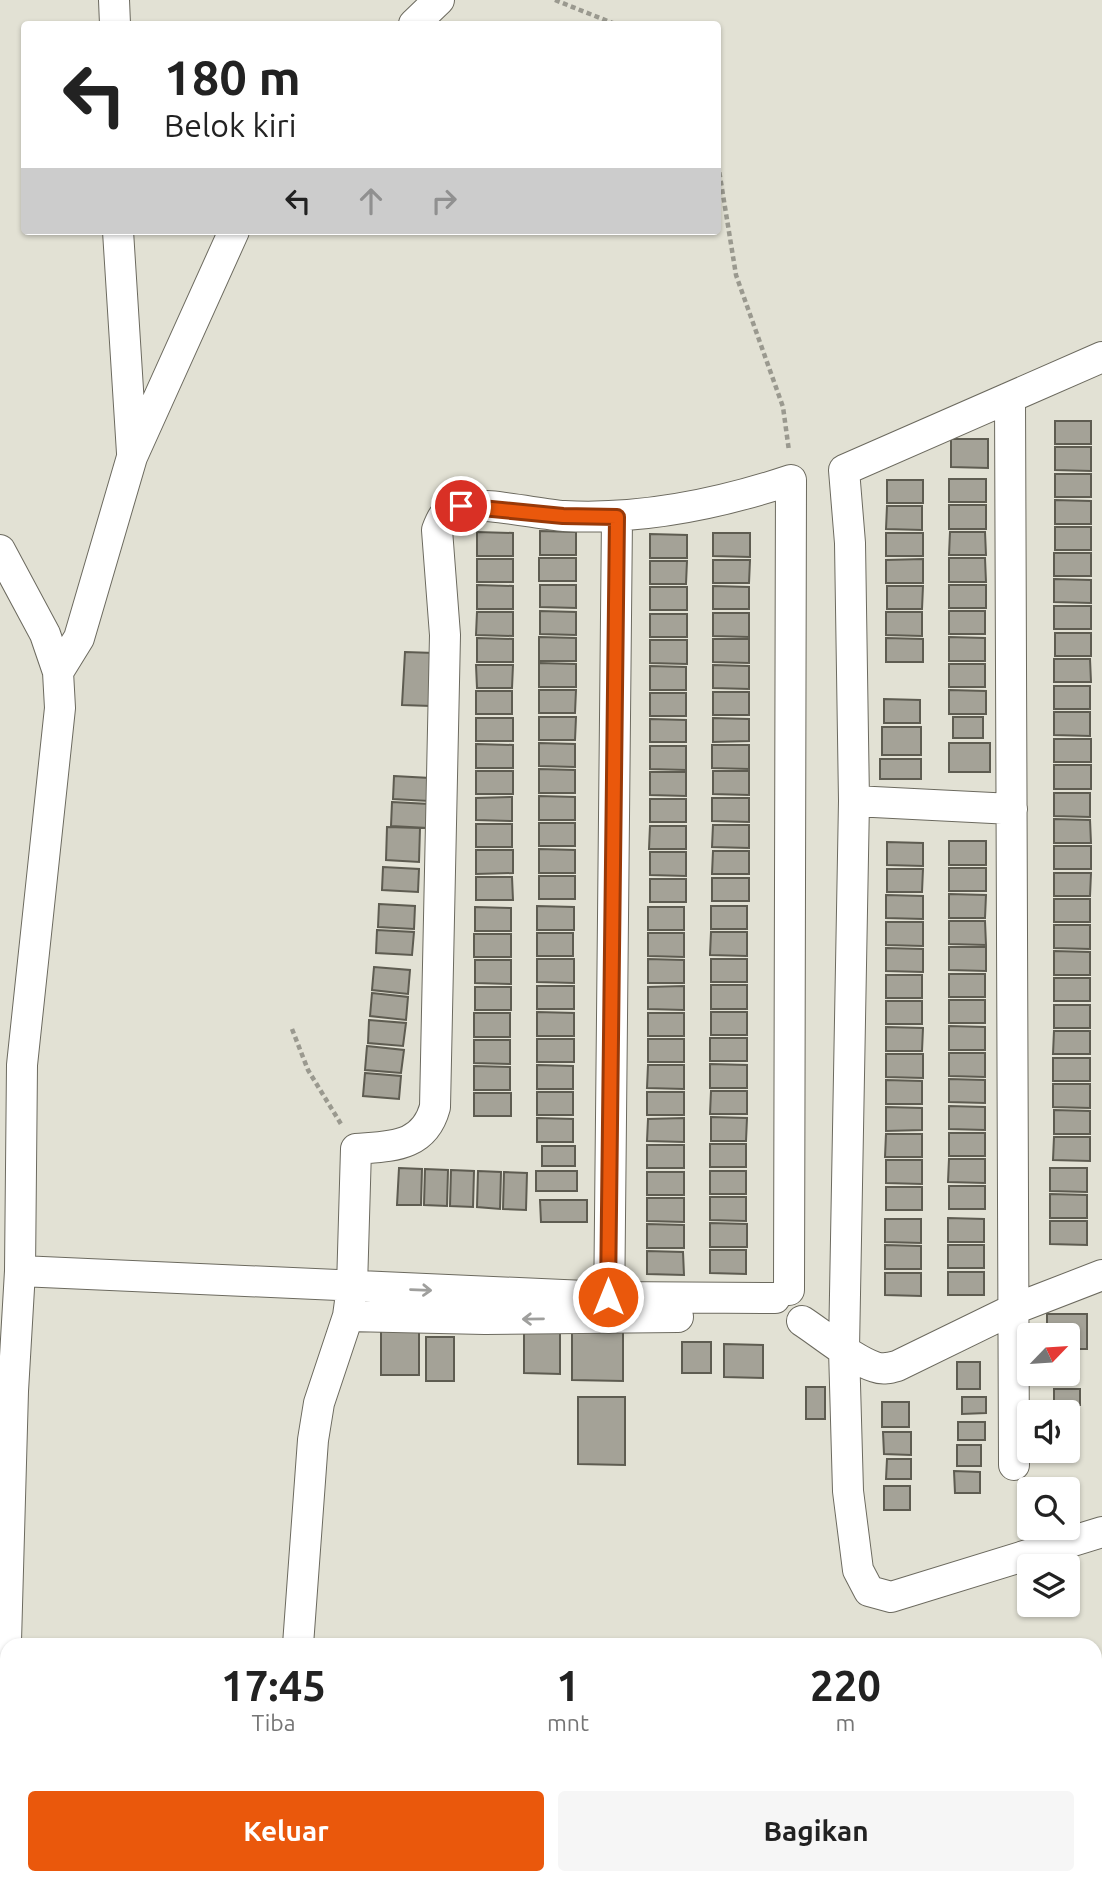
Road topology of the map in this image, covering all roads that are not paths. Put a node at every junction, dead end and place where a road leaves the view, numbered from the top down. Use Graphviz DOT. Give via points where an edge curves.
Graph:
graph roads {
  1 [pos="114,0"];
  2 [pos="438,0"];
  3 [pos="115,21"];
  4 [pos="417,21"];
  5 [pos="118,235"];
  6 [pos="232,235"];
  7 [pos="1102,357"];
  8 [pos="1010,398"];
  9 [pos="132,457"];
  10 [pos="617,517"];
  11 [pos="0,550"];
  12 [pos="58,672"];
  13 [pos="854,802"];
  14 [pos="1012,809"];
  15 [pos="20,1271"];
  16 [pos="1102,1275"];
  17 [pos="352,1287"];
  18 [pos="779,1301"];
  19 [pos="485,1306"];
  20 [pos="608,1307"];
  21 [pos="1014,1308"];
  22 [pos="348,1316"];
  23 [pos="844,1349"];
  24 [pos="1014,1465"];
  25 [pos="1102,1532"];
  26 [pos="7,1638"];
  27 [pos="299,1638"];
  1 -- 3 [label="street"];
  2 -- 4 [label="street"];
  5 -- 9 [label="street"];
  6 -- 9 [label="street"];
  7 -- 8 [label="street"];
  8 -- 13 [label="street" via="844,470 850,543"];
  8 -- 14 [label="street"];
  9 -- 12 [label="street" via="79,638"];
  10 -- 17 [label="street" via="469,505 453,508 437,530 445,635 435,1107 422,1132 410,1142 356,1149"];
  10 -- 18 [label="street" via="736,498 791,480"];
  10 -- 20 [label="street"];
  11 -- 12 [label="street" via="45,634"];
  12 -- 15 [label="street" via="60,708 22,1065"];
  13 -- 14 [label="street"];
  13 -- 23 [label="street"];
  14 -- 21 [label="street"];
  15 -- 17 [label="street"];
  15 -- 26 [label="street"];
  16 -- 21 [label="street"];
  17 -- 19 [label="street, one-way"];
  17 -- 22 [label="street"];
  18 -- 20 [label="street"];
  18 -- 23 [label="street" via="799,1293 806,1301 802,1321"];
  19 -- 20 [label="street"];
  19 -- 22 [label="street"];
  21 -- 23 [label="street" via="892,1367 876,1368"];
  21 -- 24 [label="street"];
  22 -- 27 [label="street" via="318,1403"];
  23 -- 25 [label="street" via="848,1491 858,1570 869,1591 891,1597"];
}
